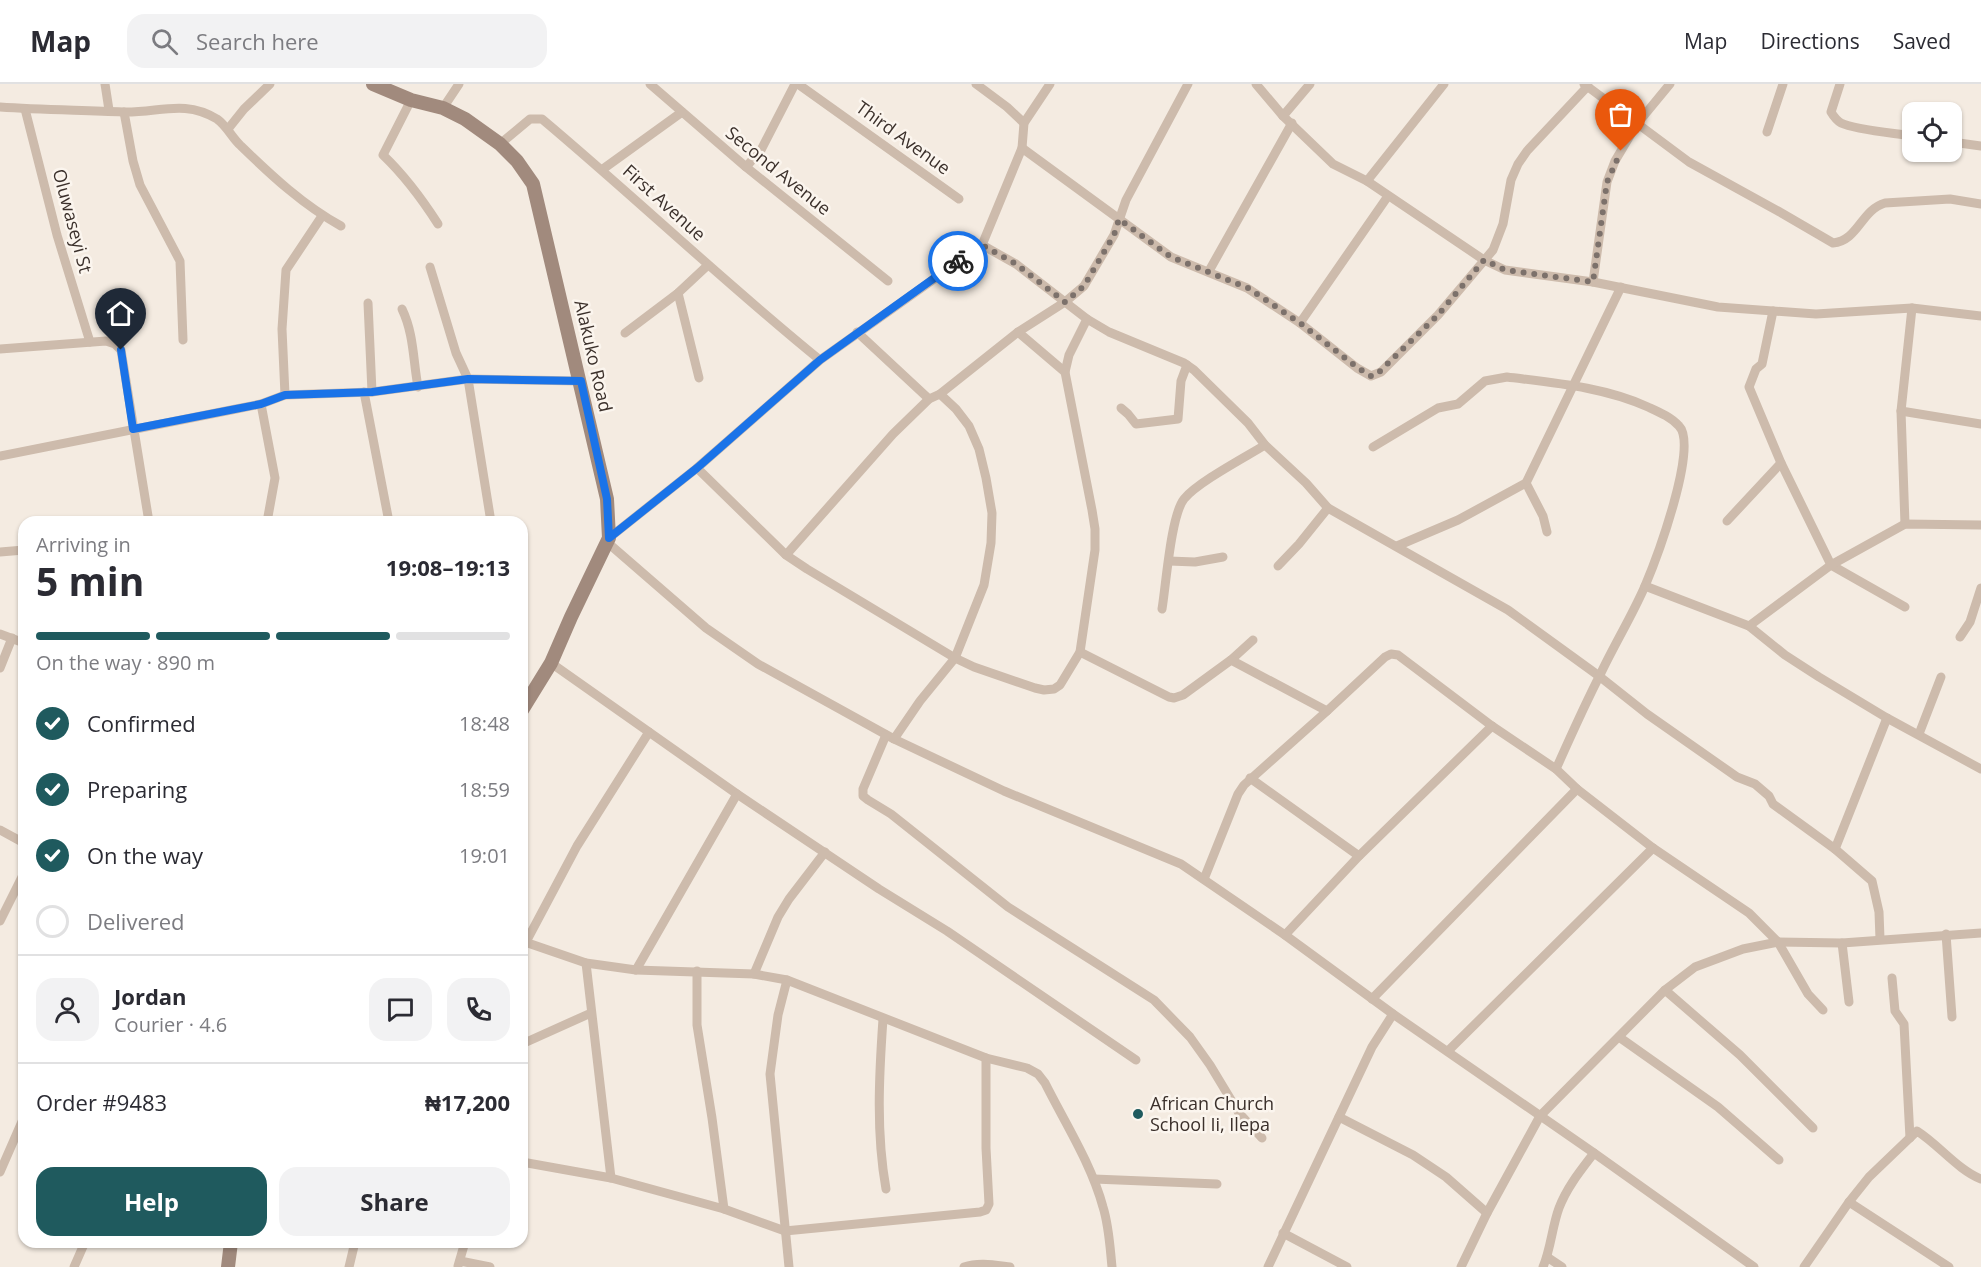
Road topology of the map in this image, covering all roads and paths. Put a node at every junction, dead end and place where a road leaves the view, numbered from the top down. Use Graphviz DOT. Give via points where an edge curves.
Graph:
graph roads {
  1 [pos="105,84"];
  2 [pos="270,84"];
  3 [pos="373,84"];
  4 [pos="459,84"];
  5 [pos="650,84"];
  6 [pos="797,84"];
  7 [pos="976,84"];
  8 [pos="1050,84"];
  9 [pos="1188,84"];
  10 [pos="1256,84"];
  11 [pos="1310,84"];
  12 [pos="1444,84"];
  13 [pos="1670,84"];
  14 [pos="1783,84"];
  15 [pos="1840,84"];
  16 [pos="1586,85"];
  17 [pos="411,100"];
  18 [pos="0,107"];
  19 [pos="443,108"];
  20 [pos="25,109"];
  21 [pos="109,110"];
  22 [pos="124,112"];
  23 [pos="682,112"];
  24 [pos="1283,116"];
  25 [pos="1024,123"];
  26 [pos="1292,123"];
  27 [pos="1637,124"];
  28 [pos="228,129"];
  29 [pos="1767,132"];
  30 [pos="1902,134"];
  31 [pos="1962,143"];
  32 [pos="500,144"];
  33 [pos="1981,146"];
  34 [pos="1022,148"];
  35 [pos="746,167"];
  36 [pos="603,169"];
  37 [pos="1367,181"];
  38 [pos="1388,196"];
  39 [pos="959,199"];
  40 [pos="1981,204"];
  41 [pos="322,216"];
  42 [pos="1119,219"];
  43 [pos="438,224"];
  44 [pos="341,226"];
  45 [pos="982,245"];
  46 [pos="1484,260"];
  47 [pos="708,265"];
  48 [pos="430,267"];
  49 [pos="1209,271"];
  50 [pos="888,281"];
  51 [pos="1593,282"];
  52 [pos="1621,287"];
  53 [pos="678,293"];
  54 [pos="1065,302"];
  55 [pos="368,303"];
  56 [pos="1912,308"];
  57 [pos="402,309"];
  58 [pos="1773,311"];
  59 [pos="1981,316"];
  60 [pos="1087,319"];
  61 [pos="1300,323"];
  62 [pos="1018,332"];
  63 [pos="625,333"];
  64 [pos="857,333"];
  65 [pos="183,340"];
  66 [pos="90,342"];
  67 [pos="0,349"];
  68 [pos="820,360"];
  69 [pos="1187,365"];
  70 [pos="1065,372"];
  71 [pos="699,378"];
  72 [pos="468,379"];
  73 [pos="581,381"];
  74 [pos="1573,386"];
  75 [pos="418,387"];
  76 [pos="368,392"];
  77 [pos="940,394"];
  78 [pos="285,395"];
  79 [pos="929,399"];
  80 [pos="261,404"];
  81 [pos="1121,408"];
  82 [pos="1901,411"];
  83 [pos="1981,424"];
  84 [pos="133,429"];
  85 [pos="1264,444"];
  86 [pos="1373,447"];
  87 [pos="0,456"];
  88 [pos="1781,463"];
  89 [pos="697,468"];
  90 [pos="1526,483"];
  91 [pos="1328,508"];
  92 [pos="148,516"];
  93 [pos="268,516"];
  94 [pos="387,516"];
  95 [pos="490,516"];
  96 [pos="1727,521"];
  97 [pos="1905,524"];
  98 [pos="1981,525"];
  99 [pos="1547,532"];
  100 [pos="609,540"];
  101 [pos="1397,546"];
  102 [pos="18,550"];
  103 [pos="0,552"];
  104 [pos="786,555"];
  105 [pos="1223,557"];
  106 [pos="1169,561"];
  107 [pos="1831,565"];
  108 [pos="1278,566"];
  109 [pos="1645,586"];
  110 [pos="1981,588"];
  111 [pos="1905,607"];
  112 [pos="1162,609"];
  113 [pos="1749,626"];
  114 [pos="0,634"];
  115 [pos="12,638"];
  116 [pos="1960,638"];
  117 [pos="18,640"];
  118 [pos="1253,640"];
  119 [pos="1080,652"];
  120 [pos="955,658"];
  121 [pos="1231,660"];
  122 [pos="551,663"];
  123 [pos="0,668"];
  124 [pos="1599,676"];
  125 [pos="1941,676"];
  126 [pos="528,689"];
  127 [pos="1327,711"];
  128 [pos="1887,718"];
  129 [pos="1492,726"];
  130 [pos="649,732"];
  131 [pos="1919,734"];
  132 [pos="890,737"];
  133 [pos="1981,769"];
  134 [pos="1556,770"];
  135 [pos="1250,778"];
  136 [pos="1577,789"];
  137 [pos="737,794"];
  138 [pos="0,830"];
  139 [pos="18,840"];
  140 [pos="1653,848"];
  141 [pos="1835,849"];
  142 [pos="825,852"];
  143 [pos="1359,856"];
  144 [pos="1204,879"];
  145 [pos="18,885"];
  146 [pos="0,921"];
  147 [pos="1981,933"];
  148 [pos="1946,934"];
  149 [pos="528,935"];
  150 [pos="1285,935"];
  151 [pos="1880,939"];
  152 [pos="1778,942"];
  153 [pos="528,943"];
  154 [pos="1842,943"];
  155 [pos="586,963"];
  156 [pos="636,970"];
  157 [pos="697,971"];
  158 [pos="754,974"];
  159 [pos="1892,978"];
  160 [pos="787,980"];
  161 [pos="1665,990"];
  162 [pos="1372,999"];
  163 [pos="1849,1002"];
  164 [pos="1824,1010"];
  165 [pos="591,1013"];
  166 [pos="1392,1014"];
  167 [pos="1952,1017"];
  168 [pos="884,1019"];
  169 [pos="1619,1036"];
  170 [pos="528,1041"];
  171 [pos="1448,1051"];
  172 [pos="986,1058"];
  173 [pos="1136,1059"];
  174 [pos="1540,1116"];
  175 [pos="1339,1118"];
  176 [pos="1813,1128"];
  177 [pos="18,1131"];
  178 [pos="1262,1138"];
  179 [pos="1910,1138"];
  180 [pos="1594,1153"];
  181 [pos="1779,1160"];
  182 [pos="528,1163"];
  183 [pos="0,1172"];
  184 [pos="611,1178"];
  185 [pos="1094,1179"];
  186 [pos="1981,1179"];
  187 [pos="1217,1184"];
  188 [pos="886,1189"];
  189 [pos="1849,1202"];
  190 [pos="724,1209"];
  191 [pos="1487,1213"];
  192 [pos="785,1232"];
  193 [pos="1284,1233"];
  194 [pos="82,1248"];
  195 [pos="230,1248"];
  196 [pos="354,1248"];
  197 [pos="463,1248"];
  198 [pos="1547,1257"];
  199 [pos="459,1264"];
  200 [pos="74,1267"];
  201 [pos="228,1267"];
  202 [pos="349,1267"];
  203 [pos="490,1267"];
  204 [pos="789,1267"];
  205 [pos="964,1267"];
  206 [pos="1010,1267"];
  207 [pos="1112,1267"];
  208 [pos="1268,1267"];
  209 [pos="1347,1267"];
  210 [pos="1461,1267"];
  211 [pos="1543,1267"];
  212 [pos="1562,1267"];
  213 [pos="1754,1267"];
  214 [pos="1804,1267"];
  215 [pos="1949,1267"];
  1 -- 21 [label="street"];
  2 -- 28 [label="street"];
  3 -- 17 [label="main road, Alakuko Road"];
  4 -- 19 [label="street"];
  5 -- 23 [label="street, Second Avenue"];
  6 -- 35 [label="street" via="761,150"];
  6 -- 39 [label="street, Third Avenue"];
  7 -- 25 [label="street"];
  8 -- 25 [label="street"];
  9 -- 42 [label="street"];
  10 -- 24 [label="street"];
  11 -- 24 [label="street"];
  12 -- 37 [label="street"];
  13 -- 27 [label="street"];
  14 -- 29 [label="street"];
  15 -- 30 [label="street" via="1831,112 1835,119 1842,124"];
  16 -- 27 [label="street"];
  16 -- 46 [label="street" via="1518,164 1510,180 1503,224 1493,250"];
  17 -- 19 [label="main road, Alakuko Road"];
  17 -- 43 [label="street" via="383,155 401,172"];
  18 -- 20 [label="street"];
  19 -- 32 [label="main road, Alakuko Road"];
  20 -- 21 [label="street"];
  20 -- 66 [label="street, Oluwaseyi St" via="57,236"];
  21 -- 22 [label="street"];
  22 -- 28 [label="street" via="184,107 205,113"];
  22 -- 65 [label="street" via="140,185 180,261"];
  23 -- 35 [label="street, Second Avenue"];
  23 -- 36 [label="street"];
  24 -- 26 [label="street"];
  25 -- 34 [label="street"];
  26 -- 37 [label="street" via="1333,164"];
  26 -- 49 [label="street"];
  27 -- 40 [label="street" via="1689,162 1833,243 1846,240 1876,205 1950,199"];
  27 -- 51 [label="street" via="1607,182"];
  28 -- 41 [label="street" via="283,186"];
  31 -- 33 [label="street"];
  32 -- 36 [label="street, First Avenue" via="530,119 542,119"];
  32 -- 73 [label="main road, Alakuko Road" via="533,184"];
  34 -- 42 [label="street"];
  34 -- 45 [label="street"];
  35 -- 50 [label="street, Second Avenue"];
  36 -- 47 [label="street, First Avenue"];
  37 -- 38 [label="street"];
  38 -- 46 [label="street"];
  38 -- 61 [label="street"];
  41 -- 44 [label="street"];
  41 -- 78 [label="street" via="286,270 282,329"];
  42 -- 49 [label="street" via="1171,257"];
  42 -- 54 [label="street" via="1084,286"];
  45 -- 54 [label="street" via="1016,264"];
  45 -- 64 [label="street"];
  46 -- 51 [label="street" via="1505,270"];
  46 -- 61 [label="street" via="1438,315 1376,375 1358,368"];
  47 -- 53 [label="street"];
  47 -- 68 [label="street, First Avenue"];
  48 -- 72 [label="street" via="456,353"];
  49 -- 61 [label="street" via="1248,288"];
  51 -- 52 [label="street"];
  52 -- 58 [label="street" via="1718,307"];
  52 -- 74 [label="street"];
  53 -- 63 [label="street"];
  53 -- 71 [label="street"];
  54 -- 60 [label="street"];
  54 -- 62 [label="street"];
  55 -- 76 [label="street"];
  56 -- 58 [label="street" via="1816,314"];
  56 -- 59 [label="street"];
  56 -- 82 [label="street"];
  57 -- 75 [label="street" via="410,326"];
  58 -- 88 [label="street" via="1762,364 1749,387"];
  60 -- 69 [label="street"];
  60 -- 70 [label="street"];
  62 -- 70 [label="street"];
  62 -- 77 [label="street"];
  64 -- 68 [label="street"];
  64 -- 79 [label="street"];
  66 -- 67 [label="street"];
  66 -- 84 [label="street" via="106,341 121,350"];
  68 -- 89 [label="street"];
  69 -- 81 [label="street" via="1181,381 1179,420 1136,424"];
  69 -- 85 [label="street" via="1248,423"];
  70 -- 119 [label="street" via="1095,529"];
  72 -- 73 [label="street"];
  72 -- 75 [label="street"];
  72 -- 95 [label="street"];
  73 -- 100 [label="main road, Alakuko Road" via="607,499"];
  74 -- 86 [label="street" via="1507,377 1485,381 1458,404 1438,408"];
  74 -- 90 [label="street"];
  74 -- 109 [label="street" via="1626,397 1668,417 1684,434 1681,479"];
  75 -- 76 [label="street"];
  76 -- 78 [label="street"];
  76 -- 94 [label="street"];
  77 -- 79 [label="street"];
  77 -- 120 [label="street" via="969,426 979,449 992,513 984,585"];
  78 -- 80 [label="street"];
  79 -- 104 [label="street"];
  80 -- 84 [label="street"];
  80 -- 93 [label="street" via="275,478"];
  82 -- 83 [label="street"];
  82 -- 97 [label="street"];
  84 -- 87 [label="street"];
  84 -- 92 [label="street"];
  85 -- 91 [label="street"];
  85 -- 106 [label="street" via="1193,490 1183,501 1174,526"];
  88 -- 96 [label="street"];
  88 -- 107 [label="street"];
  89 -- 100 [label="street"];
  89 -- 104 [label="street"];
  90 -- 99 [label="street"];
  90 -- 101 [label="street"];
  91 -- 101 [label="street"];
  91 -- 108 [label="street"];
  97 -- 98 [label="street"];
  97 -- 107 [label="street"];
  100 -- 122 [label="main road, Alakuko Road"];
  100 -- 132 [label="street" via="716,636 758,664"];
  101 -- 124 [label="street" via="1508,610"];
  102 -- 103 [label="street"];
  104 -- 120 [label="street"];
  105 -- 106 [label="street"];
  106 -- 112 [label="street"];
  107 -- 111 [label="street"];
  107 -- 113 [label="street"];
  109 -- 113 [label="street"];
  109 -- 124 [label="street"];
  110 -- 116 [label="street" via="1970,622"];
  113 -- 128 [label="street" via="1785,655"];
  114 -- 115 [label="street"];
  115 -- 117 [label="street"];
  115 -- 123 [label="street"];
  118 -- 121 [label="street"];
  119 -- 120 [label="street" via="1060,685 1044,690"];
  119 -- 121 [label="street" via="1174,698"];
  120 -- 132 [label="street"];
  121 -- 127 [label="street"];
  122 -- 126 [label="main road, Alakuko Road"];
  122 -- 130 [label="street"];
  124 -- 134 [label="street"];
  124 -- 141 [label="street" via="1737,777 1755,784 1773,804"];
  125 -- 131 [label="street"];
  127 -- 129 [label="street" via="1392,654"];
  127 -- 135 [label="street"];
  128 -- 131 [label="street"];
  128 -- 141 [label="street"];
  129 -- 134 [label="street"];
  129 -- 143 [label="street"];
  130 -- 137 [label="street"];
  130 -- 149 [label="street" via="577,846"];
  131 -- 133 [label="street"];
  132 -- 144 [label="street" via="1004,791 1181,864"];
  132 -- 178 [label="street" via="863,796 1008,907 1154,1000 1190,1037 1239,1113"];
  134 -- 136 [label="street"];
  135 -- 143 [label="street"];
  135 -- 144 [label="street" via="1238,794"];
  136 -- 140 [label="street"];
  136 -- 162 [label="street"];
  137 -- 142 [label="street"];
  137 -- 156 [label="street"];
  138 -- 139 [label="street"];
  140 -- 152 [label="street" via="1749,913"];
  140 -- 171 [label="street"];
  141 -- 151 [label="street" via="1872,880"];
  142 -- 158 [label="street" via="778,916"];
  142 -- 173 [label="street"];
  143 -- 150 [label="street"];
  144 -- 150 [label="street"];
  145 -- 146 [label="street"];
  147 -- 148 [label="street"];
  148 -- 151 [label="street"];
  148 -- 167 [label="street"];
  150 -- 162 [label="street"];
  151 -- 154 [label="street"];
  152 -- 154 [label="street"];
  152 -- 161 [label="street" via="1704,963"];
  152 -- 164 [label="street" via="1808,994"];
  153 -- 155 [label="street"];
  154 -- 163 [label="street"];
  155 -- 156 [label="street"];
  155 -- 165 [label="street"];
  156 -- 157 [label="street"];
  157 -- 158 [label="street"];
  157 -- 190 [label="street" via="697,1025"];
  158 -- 160 [label="street"];
  159 -- 179 [label="street" via="1895,1011 1904,1024"];
  160 -- 168 [label="street"];
  160 -- 192 [label="street" via="770,1074"];
  161 -- 169 [label="street"];
  161 -- 176 [label="street" via="1740,1055"];
  162 -- 166 [label="street"];
  165 -- 170 [label="street"];
  165 -- 184 [label="street"];
  166 -- 171 [label="street"];
  166 -- 175 [label="street"];
  168 -- 172 [label="street"];
  168 -- 188 [label="street" via="879,1119"];
  169 -- 174 [label="street"];
  169 -- 181 [label="street" via="1718,1107"];
  171 -- 174 [label="street"];
  172 -- 185 [label="street" via="1038,1074"];
  172 -- 192 [label="street" via="986,1210"];
  174 -- 180 [label="street"];
  174 -- 191 [label="street"];
  175 -- 191 [label="street" via="1413,1155 1446,1177"];
  175 -- 193 [label="street"];
  177 -- 183 [label="street"];
  179 -- 186 [label="street" via="1917,1131 1965,1171"];
  179 -- 189 [label="street"];
  180 -- 198 [label="street" via="1565,1194"];
  180 -- 213 [label="street"];
  182 -- 184 [label="street"];
  184 -- 190 [label="street"];
  185 -- 187 [label="street"];
  185 -- 207 [label="street" via="1110,1236"];
  189 -- 214 [label="street"];
  189 -- 215 [label="street"];
  190 -- 192 [label="street"];
  191 -- 210 [label="street"];
  192 -- 204 [label="street"];
  193 -- 208 [label="street"];
  193 -- 209 [label="street"];
  194 -- 200 [label="street"];
  195 -- 201 [label="main road"];
  196 -- 202 [label="street"];
  197 -- 199 [label="street"];
  198 -- 211 [label="street"];
  198 -- 212 [label="street"];
  199 -- 203 [label="street"];
  205 -- 206 [label="street"];
}
